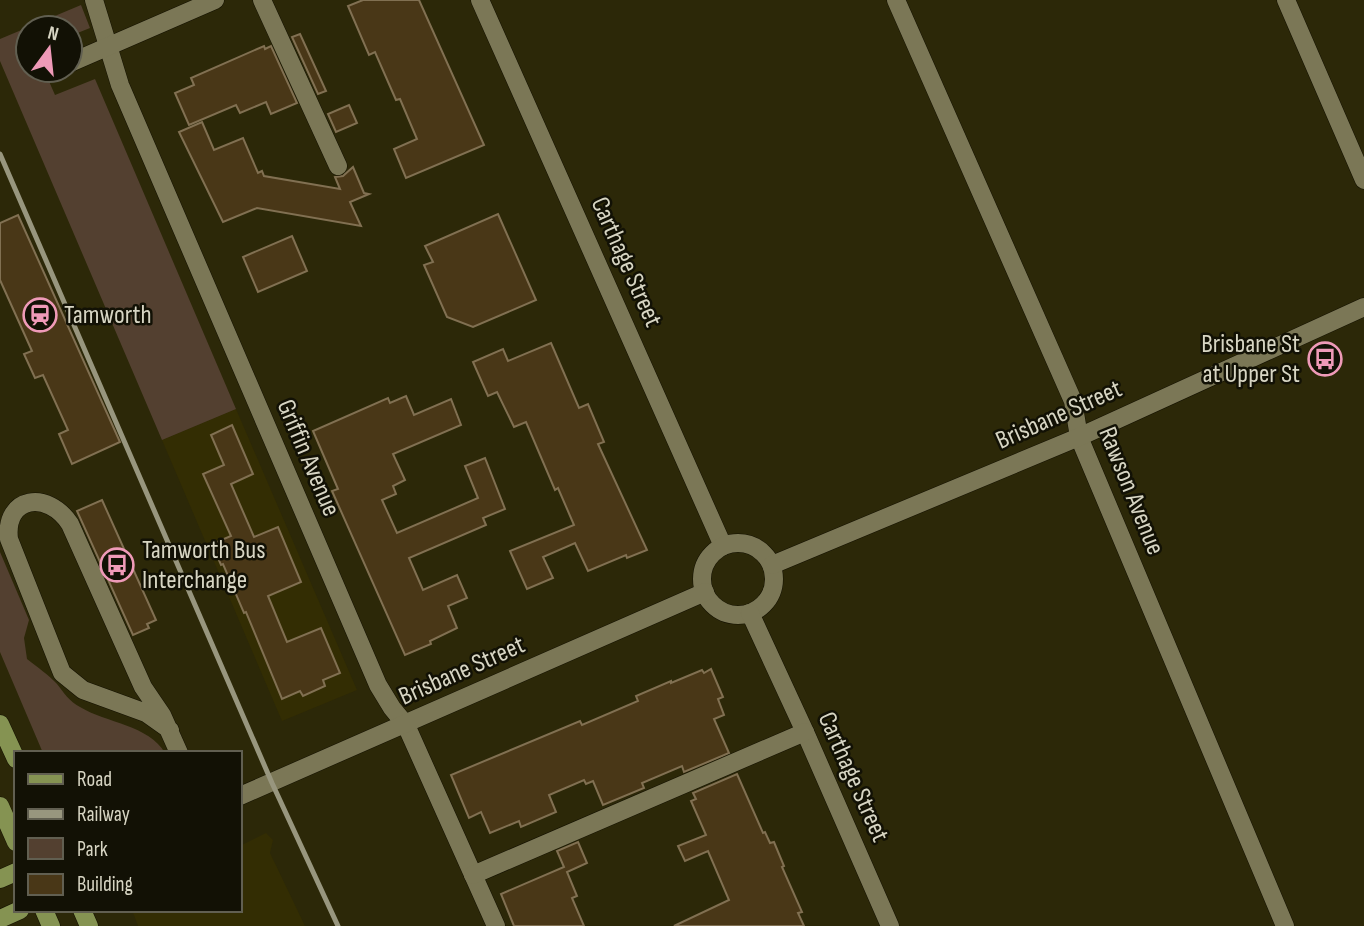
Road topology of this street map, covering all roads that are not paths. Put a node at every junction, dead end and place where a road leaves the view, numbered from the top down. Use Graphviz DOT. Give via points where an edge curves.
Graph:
graph roads {
  1 [pos="94,0"];
  2 [pos="215,0"];
  3 [pos="262,0"];
  4 [pos="480,0"];
  5 [pos="896,0"];
  6 [pos="1286,0"];
  7 [pos="108,46"];
  8 [pos="84,57"];
  9 [pos="338,166"];
  10 [pos="1364,180"];
  11 [pos="1364,307"];
  12 [pos="1079,437"];
  13 [pos="723,546"];
  14 [pos="772,565"];
  15 [pos="705,592"];
  16 [pos="750,613"];
  17 [pos="0,724"];
  18 [pos="406,725"];
  19 [pos="170,730"];
  20 [pos="805,732"];
  21 [pos="178,751"];
  22 [pos="14,755"];
  23 [pos="242,795"];
  24 [pos="0,806"];
  25 [pos="14,838"];
  26 [pos="473,875"];
  27 [pos="496,926"];
  28 [pos="890,926"];
  29 [pos="1284,926"];
  1 -- 7 [label="street, Griffin Avenue"];
  2 -- 7 [label="street"];
  3 -- 9 [label="street"];
  4 -- 13 [label="street, Carthage Street"];
  5 -- 12 [label="street, Rawson Avenue" via="1073,401"];
  6 -- 10 [label="street"];
  7 -- 8 [label="street"];
  7 -- 18 [label="street, Griffin Avenue" via="120,86 377,685"];
  11 -- 12 [label="street, Brisbane Street"];
  12 -- 14 [label="street, Brisbane Street"];
  12 -- 29 [label="street, Rawson Avenue"];
  13 -- 14 [label="street" via="757,548"];
  13 -- 15 [label="street" via="703,571"];
  14 -- 16 [label="street" via="768,599"];
  15 -- 16 [label="street" via="729,613"];
  15 -- 18 [label="street, Brisbane Street"];
  16 -- 20 [label="street, Carthage Street"];
  17 -- 22 [label="main road"];
  18 -- 23 [label="street, Brisbane Street"];
  18 -- 26 [label="street, Griffin Avenue"];
  19 -- 19 [label="street" via="146,713 83,690 62,673 9,538 10,520 22,506 50,503 64,515 143,687"];
  19 -- 21 [label="street"];
  20 -- 26 [label="street"];
  20 -- 28 [label="street, Carthage Street"];
  24 -- 25 [label="main road"];
  26 -- 27 [label="street, Griffin Avenue"];
}
